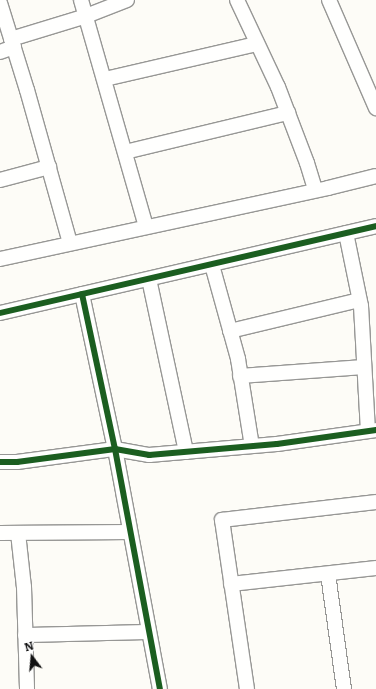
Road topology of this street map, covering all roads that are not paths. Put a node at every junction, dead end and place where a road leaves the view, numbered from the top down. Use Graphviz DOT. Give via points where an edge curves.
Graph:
graph roads {
  1 [pos="81,0"];
  2 [pos="126,0"];
  3 [pos="237,0"];
  4 [pos="333,1"];
  5 [pos="0,4"];
  6 [pos="86,16"];
  7 [pos="12,43"];
  8 [pos="257,44"];
  9 [pos="0,52"];
  10 [pos="105,79"];
  11 [pos="376,108"];
  12 [pos="288,113"];
  13 [pos="125,152"];
  14 [pos="49,167"];
  15 [pos="376,176"];
  16 [pos="0,180"];
  17 [pos="315,190"];
  18 [pos="146,226"];
  19 [pos="376,226"];
  20 [pos="346,233"];
  21 [pos="70,243"];
  22 [pos="0,259"];
  23 [pos="212,265"];
  24 [pos="149,279"];
  25 [pos="82,294"];
  26 [pos="359,300"];
  27 [pos="0,312"];
  28 [pos="230,331"];
  29 [pos="364,367"];
  30 [pos="240,376"];
  31 [pos="372,431"];
  32 [pos="252,446"];
  33 [pos="115,449"];
  34 [pos="186,452"];
  35 [pos="0,462"];
  36 [pos="376,502"];
  37 [pos="18,532"];
  38 [pos="130,532"];
  39 [pos="0,533"];
  40 [pos="376,568"];
  41 [pos="328,574"];
  42 [pos="231,584"];
  43 [pos="149,632"];
  44 [pos="25,635"];
  45 [pos="26,689"];
  46 [pos="160,689"];
  47 [pos="247,689"];
  48 [pos="344,689"];
  1 -- 6 [label="street"];
  2 -- 6 [label="street"];
  3 -- 8 [label="street"];
  4 -- 11 [label="street"];
  5 -- 7 [label="street"];
  6 -- 7 [label="street"];
  6 -- 10 [label="street"];
  7 -- 9 [label="street"];
  7 -- 14 [label="street"];
  8 -- 10 [label="street"];
  8 -- 12 [label="street"];
  10 -- 13 [label="street"];
  12 -- 13 [label="street"];
  12 -- 17 [label="street"];
  13 -- 18 [label="street"];
  14 -- 16 [label="street"];
  14 -- 21 [label="street"];
  15 -- 17 [label="street"];
  17 -- 18 [label="street"];
  18 -- 21 [label="street"];
  19 -- 20 [label="street"];
  20 -- 23 [label="street"];
  20 -- 26 [label="street"];
  21 -- 22 [label="street"];
  23 -- 24 [label="street"];
  23 -- 28 [label="street"];
  24 -- 25 [label="street"];
  24 -- 34 [label="street"];
  25 -- 27 [label="street"];
  25 -- 33 [label="street"];
  26 -- 28 [label="street"];
  26 -- 29 [label="street"];
  28 -- 30 [label="street"];
  29 -- 30 [label="street"];
  29 -- 31 [label="street"];
  30 -- 32 [label="street"];
  31 -- 32 [label="street"];
  32 -- 34 [label="street"];
  33 -- 34 [label="street" via="150,455"];
  33 -- 35 [label="street"];
  33 -- 38 [label="street"];
  36 -- 42 [label="street" via="222,520"];
  37 -- 38 [label="street"];
  37 -- 39 [label="street"];
  37 -- 44 [label="street" via="24,587"];
  38 -- 43 [label="street"];
  40 -- 41 [label="street"];
  41 -- 42 [label="street"];
  41 -- 48 [label="street"];
  42 -- 47 [label="street"];
  43 -- 44 [label="street"];
  43 -- 46 [label="street"];
  44 -- 45 [label="street"];
}
